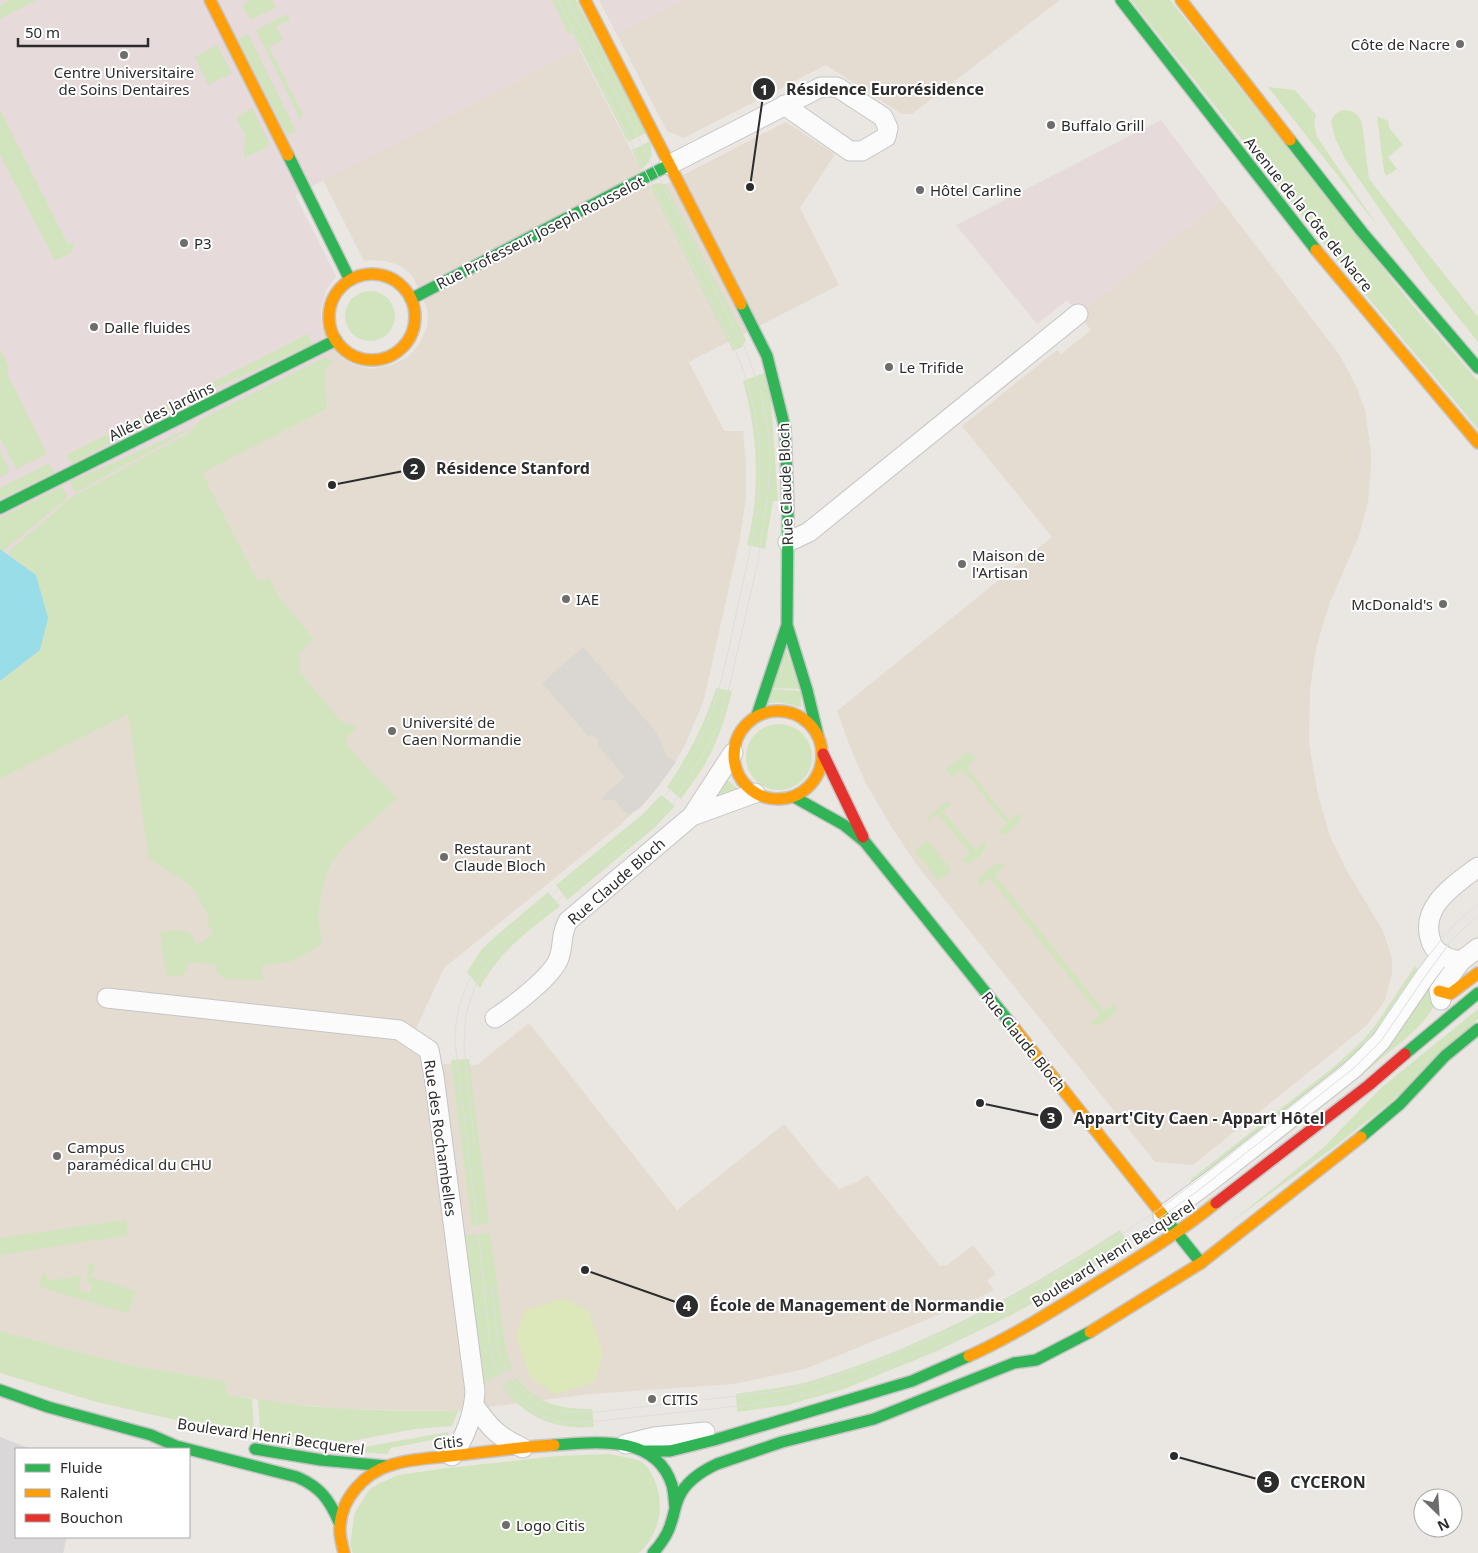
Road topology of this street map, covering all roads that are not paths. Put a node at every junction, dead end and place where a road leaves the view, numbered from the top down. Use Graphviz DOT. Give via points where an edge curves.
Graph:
graph roads {
  1 [pos="210,0"];
  2 [pos="585,0"];
  3 [pos="1121,0"];
  4 [pos="1181,0"];
  5 [pos="784,106"];
  6 [pos="670,165"];
  7 [pos="350,280"];
  8 [pos="411,299"];
  9 [pos="1078,314"];
  10 [pos="336,340"];
  11 [pos="1478,368"];
  12 [pos="1478,443"];
  13 [pos="0,508"];
  14 [pos="788,542"];
  15 [pos="787,625"];
  16 [pos="757,715"];
  17 [pos="818,736"];
  18 [pos="733,753"];
  19 [pos="823,754"];
  20 [pos="755,794"];
  21 [pos="794,797"];
  22 [pos="692,816"];
  23 [pos="865,842"];
  24 [pos="1478,867"];
  25 [pos="1478,948"];
  26 [pos="1442,954"];
  27 [pos="1461,961"];
  28 [pos="1478,973"];
  29 [pos="1439,991"];
  30 [pos="1478,994"];
  31 [pos="107,998"];
  32 [pos="495,1018"];
  33 [pos="1446,1019"];
  34 [pos="1478,1029"];
  35 [pos="1369,1085"];
  36 [pos="1335,1126"];
  37 [pos="1163,1216"];
  38 [pos="1176,1232"];
  39 [pos="1201,1263"];
  40 [pos="1026,1349"];
  41 [pos="1014,1363"];
  42 [pos="0,1390"];
  43 [pos="474,1405"];
  44 [pos="754,1428"];
  45 [pos="151,1435"];
  46 [pos="180,1436"];
  47 [pos="622,1445"];
  48 [pos="245,1447"];
  49 [pos="184,1448"];
  50 [pos="524,1448"];
  51 [pos="190,1450"];
  52 [pos="645,1451"];
  53 [pos="452,1456"];
  54 [pos="386,1466"];
  55 [pos="675,1508"];
  56 [pos="339,1522"];
  57 [pos="344,1553"];
  58 [pos="653,1553"];
  1 -- 7 [label="main road"];
  2 -- 6 [label="main road"];
  3 -- 12 [label="main road, Avenue de la Côte de Nacre" via="1308,241"];
  4 -- 11 [label="main road, Avenue de la Côte de Nacre" via="1362,232"];
  5 -- 5 [label="street, Rue Professeur Joseph Rousselot" via="850,151 862,151 886,137 888,128 883,117 837,87 821,87"];
  5 -- 6 [label="street, Rue Professeur Joseph Rousselot"];
  6 -- 8 [label="main road, Rue Professeur Joseph Rousselot"];
  6 -- 14 [label="main road, Rue Claude Bloch" via="767,356 785,428"];
  7 -- 8 [label="main road" via="371,274 392,278"];
  7 -- 10 [label="main road" via="332,300 330,328"];
  8 -- 10 [label="main road" via="415,311 411,336 394,354 373,360 362,359 343,349"];
  9 -- 14 [label="street" via="810,532"];
  10 -- 13 [label="main road, Allée des Jardins"];
  14 -- 15 [label="main road, Rue Claude Bloch"];
  15 -- 16 [label="main road, Rue Claude Bloch"];
  15 -- 17 [label="main road, Rue Claude Bloch"];
  16 -- 17 [label="main road" via="776,710 791,712 812,726"];
  16 -- 18 [label="main road" via="740,732"];
  17 -- 19 [label="main road"];
  18 -- 20 [label="main road" via="739,777"];
  18 -- 22 [label="street, Rue Claude Bloch"];
  19 -- 21 [label="main road" via="819,774 809,787"];
  19 -- 23 [label="main road, Rue Claude Bloch"];
  20 -- 21 [label="main road" via="777,800"];
  20 -- 22 [label="street, Rue Claude Bloch"];
  21 -- 23 [label="main road, Rue Claude Bloch" via="844,824"];
  22 -- 32 [label="street, Rue Claude Bloch" via="568,921 563,929 559,959 554,968"];
  23 -- 37 [label="main road, Rue Claude Bloch"];
  24 -- 26 [label="street" via="1450,888 1428,919 1430,939"];
  25 -- 27 [label="street"];
  26 -- 27 [label="street" via="1450,960"];
  26 -- 37 [label="street" via="1381,1041 1354,1068"];
  27 -- 29 [label="street"];
  28 -- 29 [label="main road" via="1450,994"];
  29 -- 33 [label="street"];
  30 -- 33 [label="main road, Boulevard Henri Becquerel"];
  31 -- 43 [label="street, Rue des Rochambelles" via="399,1030 429,1050 474,1382"];
  33 -- 35 [label="main road, Boulevard Henri Becquerel"];
  34 -- 39 [label="main road" via="1444,1056 1400,1104 1361,1137"];
  35 -- 36 [label="main road, Boulevard Henri Becquerel"];
  35 -- 38 [label="main road, Boulevard Henri Becquerel"];
  37 -- 38 [label="main road, Rue Claude Bloch"];
  38 -- 39 [label="main road, Rue Claude Bloch"];
  38 -- 44 [label="main road, Boulevard Henri Becquerel" via="1067,1302 951,1365 912,1381"];
  39 -- 41 [label="main road" via="1085,1335 1036,1360"];
  40 -- 41 [label="main road" via="1018,1353"];
  41 -- 55 [label="main road" via="874,1419 782,1442 717,1464 698,1474 686,1486"];
  42 -- 45 [label="main road, Boulevard Henri Becquerel" via="48,1407"];
  43 -- 50 [label="street" via="500,1436"];
  43 -- 53 [label="street, Rue des Rochambelles" via="462,1441"];
  44 -- 47 [label="street" via="654,1437"];
  44 -- 52 [label="main road, Boulevard Henri Becquerel" via="670,1451"];
  45 -- 46 [label="main road, Boulevard Henri Becquerel"];
  45 -- 49 [label="main road, Boulevard Henri Becquerel"];
  47 -- 50 [label="main road, Citis" via="599,1443"];
  47 -- 52 [label="main road, Citis"];
  48 -- 54 [label="main road, Boulevard Henri Becquerel" via="301,1458"];
  50 -- 53 [label="main road, Citis"];
  51 -- 56 [label="main road, Boulevard Henri Becquerel" via="305,1481 323,1493"];
  52 -- 55 [label="main road" via="661,1465 672,1484"];
  53 -- 54 [label="main road, Citis"];
  54 -- 56 [label="main road, Citis" via="363,1480 342,1510"];
  55 -- 58 [label="main road" via="671,1525"];
  56 -- 57 [label="main road, Citis" via="340,1544"];
}
